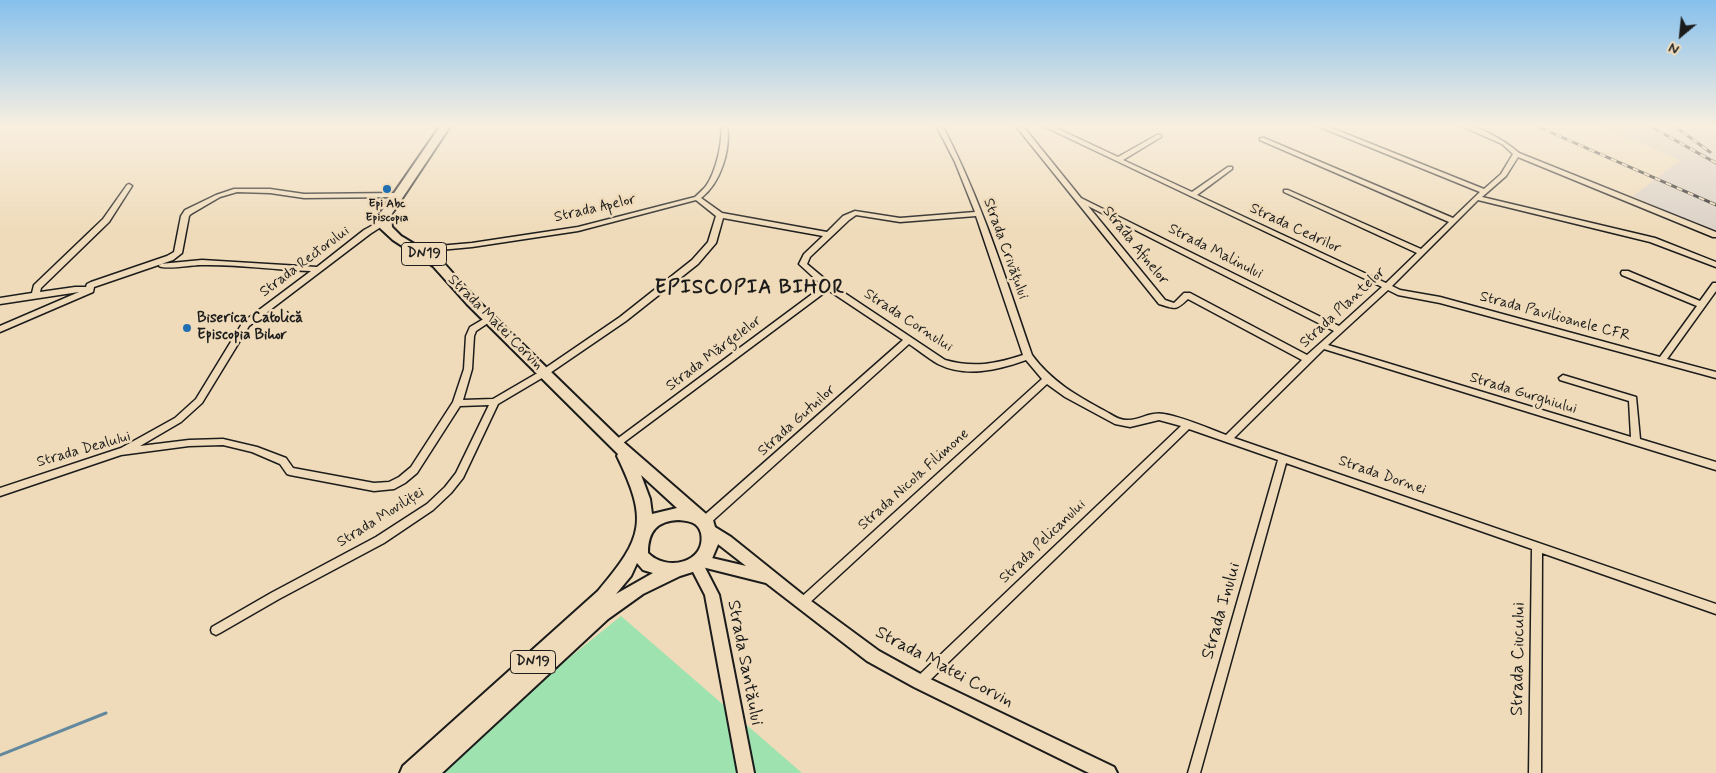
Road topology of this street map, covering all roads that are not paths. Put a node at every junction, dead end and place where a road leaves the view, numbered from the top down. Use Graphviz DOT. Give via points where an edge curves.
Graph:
graph roads {
  1 [pos="421,161"];
  2 [pos="718,161"];
  3 [pos="958,161"];
  4 [pos="1048,161"];
  5 [pos="1120,161"];
  6 [pos="1314,161"];
  7 [pos="1409,161"];
  8 [pos="1513,161"];
  9 [pos="1534,161"];
  10 [pos="1230,168"];
  11 [pos="129,186"];
  12 [pos="1286,191"];
  13 [pos="1484,191"];
  14 [pos="397,195"];
  15 [pos="1192,195"];
  16 [pos="697,198"];
  17 [pos="1079,198"];
  18 [pos="1477,198"];
  19 [pos="979,214"];
  20 [pos="720,215"];
  21 [pos="384,221"];
  22 [pos="1454,221"];
  23 [pos="830,235"];
  24 [pos="1716,235"];
  25 [pos="418,250"];
  26 [pos="1422,252"];
  27 [pos="1716,266"];
  28 [pos="319,269"];
  29 [pos="1625,273"];
  30 [pos="1716,285"];
  31 [pos="828,286"];
  32 [pos="1387,287"];
  33 [pos="90,290"];
  34 [pos="36,295"];
  35 [pos="0,301"];
  36 [pos="1702,305"];
  37 [pos="490,319"];
  38 [pos="0,329"];
  39 [pos="1338,330"];
  40 [pos="908,340"];
  41 [pos="1322,346"];
  42 [pos="1028,356"];
  43 [pos="1308,360"];
  44 [pos="1662,360"];
  45 [pos="544,373"];
  46 [pos="1716,375"];
  47 [pos="1563,378"];
  48 [pos="1046,380"];
  49 [pos="495,402"];
  50 [pos="457,403"];
  51 [pos="1188,424"];
  52 [pos="1228,438"];
  53 [pos="1636,442"];
  54 [pos="618,446"];
  55 [pos="121,452"];
  56 [pos="1282,458"];
  57 [pos="1716,466"];
  58 [pos="0,492"];
  59 [pos="703,523"];
  60 [pos="642,537"];
  61 [pos="1537,546"];
  62 [pos="698,563"];
  63 [pos="674,572"];
  64 [pos="773,580"];
  65 [pos="802,603"];
  66 [pos="1716,609"];
  67 [pos="216,630"];
  68 [pos="920,682"];
  69 [pos="410,773"];
  70 [pos="428,773"];
  71 [pos="746,773"];
  72 [pos="1108,773"];
  73 [pos="1194,773"];
  74 [pos="1535,773"];
  1 -- 14 [label="main road"];
  2 -- 16 [label="street" via="714,177"];
  3 -- 19 [label="street, Strada Crivățului"];
  4 -- 17 [label="street, Strada Afinelor"];
  5 -- 15 [label="street, Strada Cedrilor"];
  6 -- 22 [label="street"];
  7 -- 13 [label="street"];
  8 -- 13 [label="street, Strada Plantelor" via="1504,175"];
  9 -- 24 [label="street"];
  10 -- 15 [label="street"];
  11 -- 34 [label="street" via="106,220 37,287"];
  12 -- 26 [label="street"];
  13 -- 18 [label="street, Strada Plantelor"];
  14 -- 21 [label="main road"];
  14 -- 33 [label="street" via="304,196 270,190 236,190 188,212 180,248 175,256 94,284"];
  15 -- 32 [label="street, Strada Cedrilor"];
  16 -- 20 [label="street"];
  16 -- 25 [label="street, Strada Apelor" via="578,230"];
  17 -- 39 [label="street, Strada Malinului"];
  17 -- 43 [label="street, Strada Afinelor" via="1162,302 1175,306 1187,295"];
  18 -- 22 [label="street, Strada Plantelor"];
  18 -- 27 [label="street" via="1652,240"];
  19 -- 23 [label="street, Strada Cornului" via="900,220 855,213"];
  19 -- 42 [label="street, Strada Crivățului"];
  20 -- 23 [label="street"];
  20 -- 45 [label="street" via="712,243 695,262 623,319"];
  21 -- 25 [label="main road, Strada Matei Corvin / DN19" via="386,228 397,238"];
  21 -- 28 [label="street, Strada Rectorului"];
  22 -- 26 [label="street, Strada Plantelor"];
  23 -- 31 [label="street, Strada Cornului" via="806,256 803,264"];
  25 -- 37 [label="main road, Strada Matei Corvin / DN19" via="437,263"];
  26 -- 32 [label="street, Strada Plantelor"];
  28 -- 33 [label="street" via="217,262 178,263"];
  28 -- 55 [label="street, Strada Rectorului" via="246,324 199,401 178,420"];
  29 -- 36 [label="street"];
  30 -- 36 [label="street"];
  31 -- 40 [label="street, Strada Cornului"];
  31 -- 54 [label="street, Strada Mărgelelor"];
  32 -- 39 [label="street, Strada Plantelor"];
  32 -- 44 [label="street, Strada Pavilioanele CFR"];
  33 -- 34 [label="street"];
  33 -- 38 [label="street"];
  34 -- 35 [label="street"];
  36 -- 44 [label="street"];
  37 -- 45 [label="main road, Strada Matei Corvin / DN19"];
  37 -- 50 [label="street, Strada Dealului" via="473,329 470,336 468,369"];
  39 -- 41 [label="street, Strada Plantelor"];
  40 -- 42 [label="street, Strada Cornului" via="942,362 976,370"];
  40 -- 59 [label="street, Strada Gutuilor"];
  41 -- 43 [label="street, Strada Plantelor"];
  41 -- 53 [label="street, Strada Gurghiului"];
  42 -- 48 [label="street, Strada Crivățului"];
  43 -- 52 [label="street, Strada Plantelor"];
  44 -- 46 [label="street, Strada Pavilioanele CFR"];
  45 -- 49 [label="street"];
  45 -- 54 [label="main road, Strada Matei Corvin / DN19"];
  47 -- 53 [label="street" via="1633,399"];
  48 -- 51 [label="street, Strada Dornei" via="1127,425 1158,415"];
  48 -- 65 [label="street, Strada Nicola Filimone"];
  49 -- 50 [label="street"];
  49 -- 67 [label="street, Strada Moviliței" via="460,475 430,507 380,540"];
  50 -- 55 [label="street, Strada Dealului" via="414,470 391,486 374,487 290,471 283,461 254,449 223,442 189,442"];
  51 -- 52 [label="street, Strada Dornei"];
  51 -- 68 [label="street, Strada Pelicanului"];
  52 -- 56 [label="street, Strada Dornei"];
  53 -- 57 [label="street, Strada Gurghiului"];
  54 -- 59 [label="main road, Strada Matei Corvin / DN19"];
  54 -- 60 [label="main road, Strada Matei Corvin / DN19" via="642,492 646,511"];
  55 -- 58 [label="street, Strada Dealului"];
  56 -- 61 [label="street, Strada Dornei"];
  56 -- 73 [label="street, Strada Inului"];
  59 -- 60 [label="main road, DN19" via="678,513 669,514 651,523"];
  59 -- 62 [label="main road" via="710,546"];
  59 -- 64 [label="main road, Strada Matei Corvin"];
  60 -- 63 [label="main road, DN19" via="639,551 650,564"];
  60 -- 69 [label="main road, DN19" via="625,571 604,596"];
  61 -- 66 [label="street, Strada Dornei"];
  61 -- 74 [label="street, Strada Ciucului"];
  62 -- 63 [label="main road, DN19"];
  62 -- 64 [label="main road, Strada Matei Corvin" via="741,570"];
  62 -- 71 [label="street, Strada Santăului" via="712,595"];
  63 -- 70 [label="main road, DN19" via="643,585 596,620"];
  64 -- 65 [label="main road, Strada Matei Corvin"];
  65 -- 68 [label="main road, Strada Matei Corvin" via="873,656"];
  68 -- 72 [label="main road, Strada Matei Corvin"];
}
